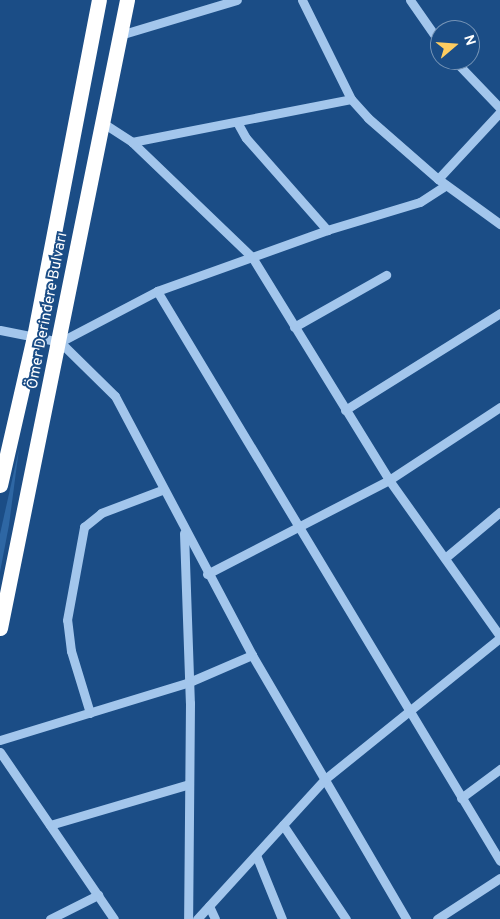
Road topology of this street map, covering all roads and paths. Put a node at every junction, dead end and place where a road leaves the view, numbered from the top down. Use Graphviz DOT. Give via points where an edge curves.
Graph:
graph roads {
  1 [pos="99,0"];
  2 [pos="127,0"];
  3 [pos="237,0"];
  4 [pos="302,0"];
  5 [pos="410,0"];
  6 [pos="430,29"];
  7 [pos="120,35"];
  8 [pos="463,70"];
  9 [pos="351,99"];
  10 [pos="500,110"];
  11 [pos="237,122"];
  12 [pos="102,123"];
  13 [pos="132,142"];
  14 [pos="438,179"];
  15 [pos="446,185"];
  16 [pos="500,224"];
  17 [pos="328,230"];
  18 [pos="252,257"];
  19 [pos="386,275"];
  20 [pos="157,291"];
  21 [pos="500,313"];
  22 [pos="294,327"];
  23 [pos="0,330"];
  24 [pos="34,337"];
  25 [pos="60,342"];
  26 [pos="500,407"];
  27 [pos="345,410"];
  28 [pos="389,480"];
  29 [pos="0,485"];
  30 [pos="162,490"];
  31 [pos="500,512"];
  32 [pos="298,525"];
  33 [pos="184,530"];
  34 [pos="445,558"];
  35 [pos="207,574"];
  36 [pos="0,628"];
  37 [pos="500,637"];
  38 [pos="252,655"];
  39 [pos="187,683"];
  40 [pos="90,713"];
  41 [pos="408,713"];
  42 [pos="0,740"];
  43 [pos="0,752"];
  44 [pos="500,768"];
  45 [pos="325,779"];
  46 [pos="189,784"];
  47 [pos="461,798"];
  48 [pos="50,825"];
  49 [pos="283,825"];
  50 [pos="256,855"];
  51 [pos="500,861"];
  52 [pos="500,878"];
  53 [pos="98,895"];
  54 [pos="209,906"];
  55 [pos="50,919"];
  56 [pos="114,919"];
  57 [pos="188,919"];
  58 [pos="197,919"];
  59 [pos="215,919"];
  60 [pos="282,919"];
  61 [pos="346,919"];
  62 [pos="406,919"];
  63 [pos="437,919"];
  1 -- 24 [label="highway, Ömer Derindere Bulvarı"];
  2 -- 7 [label="highway, Ömer Derindere Bulvarı"];
  3 -- 7 [label="street"];
  4 -- 9 [label="street"];
  5 -- 6 [label="street"];
  7 -- 12 [label="highway, Ömer Derindere Bulvarı"];
  8 -- 10 [label="street"];
  9 -- 11 [label="street"];
  9 -- 14 [label="street"];
  10 -- 14 [label="street"];
  11 -- 13 [label="street"];
  11 -- 17 [label="street" via="246,138"];
  12 -- 13 [label="street"];
  12 -- 25 [label="highway, Ömer Derindere Bulvarı"];
  13 -- 18 [label="street"];
  14 -- 15 [label="street"];
  15 -- 16 [label="street"];
  15 -- 17 [label="street" via="420,202"];
  17 -- 18 [label="street"];
  18 -- 20 [label="street"];
  18 -- 22 [label="street"];
  19 -- 22 [label="street"];
  20 -- 25 [label="street"];
  20 -- 32 [label="street"];
  21 -- 27 [label="street"];
  22 -- 27 [label="street"];
  23 -- 24 [label="street"];
  24 -- 25 [label="street"];
  24 -- 29 [label="highway, Ömer Derindere Bulvarı"];
  25 -- 30 [label="street" via="114,396"];
  25 -- 36 [label="highway, Ömer Derindere Bulvarı"];
  26 -- 28 [label="street"];
  27 -- 28 [label="street"];
  28 -- 32 [label="street"];
  28 -- 34 [label="street"];
  30 -- 33 [label="street"];
  30 -- 40 [label="street" via="101,513 84,527 67,620 71,651"];
  31 -- 34 [label="street"];
  32 -- 35 [label="street"];
  32 -- 41 [label="street"];
  33 -- 35 [label="street"];
  33 -- 39 [label="street"];
  34 -- 37 [label="street"];
  35 -- 38 [label="street"];
  37 -- 41 [label="street"];
  38 -- 39 [label="street"];
  38 -- 45 [label="street"];
  39 -- 40 [label="street"];
  39 -- 46 [label="street"];
  40 -- 42 [label="street"];
  41 -- 45 [label="street"];
  41 -- 47 [label="street"];
  43 -- 48 [label="street"];
  44 -- 47 [label="street"];
  45 -- 49 [label="street"];
  45 -- 62 [label="street"];
  46 -- 48 [label="street"];
  46 -- 57 [label="street"];
  47 -- 51 [label="street"];
  48 -- 53 [label="street"];
  49 -- 50 [label="street"];
  49 -- 61 [label="street"];
  50 -- 54 [label="street"];
  50 -- 60 [label="street"];
  52 -- 63 [label="street"];
  53 -- 55 [label="street"];
  53 -- 56 [label="street"];
  54 -- 58 [label="street"];
  54 -- 59 [label="street"];
}
